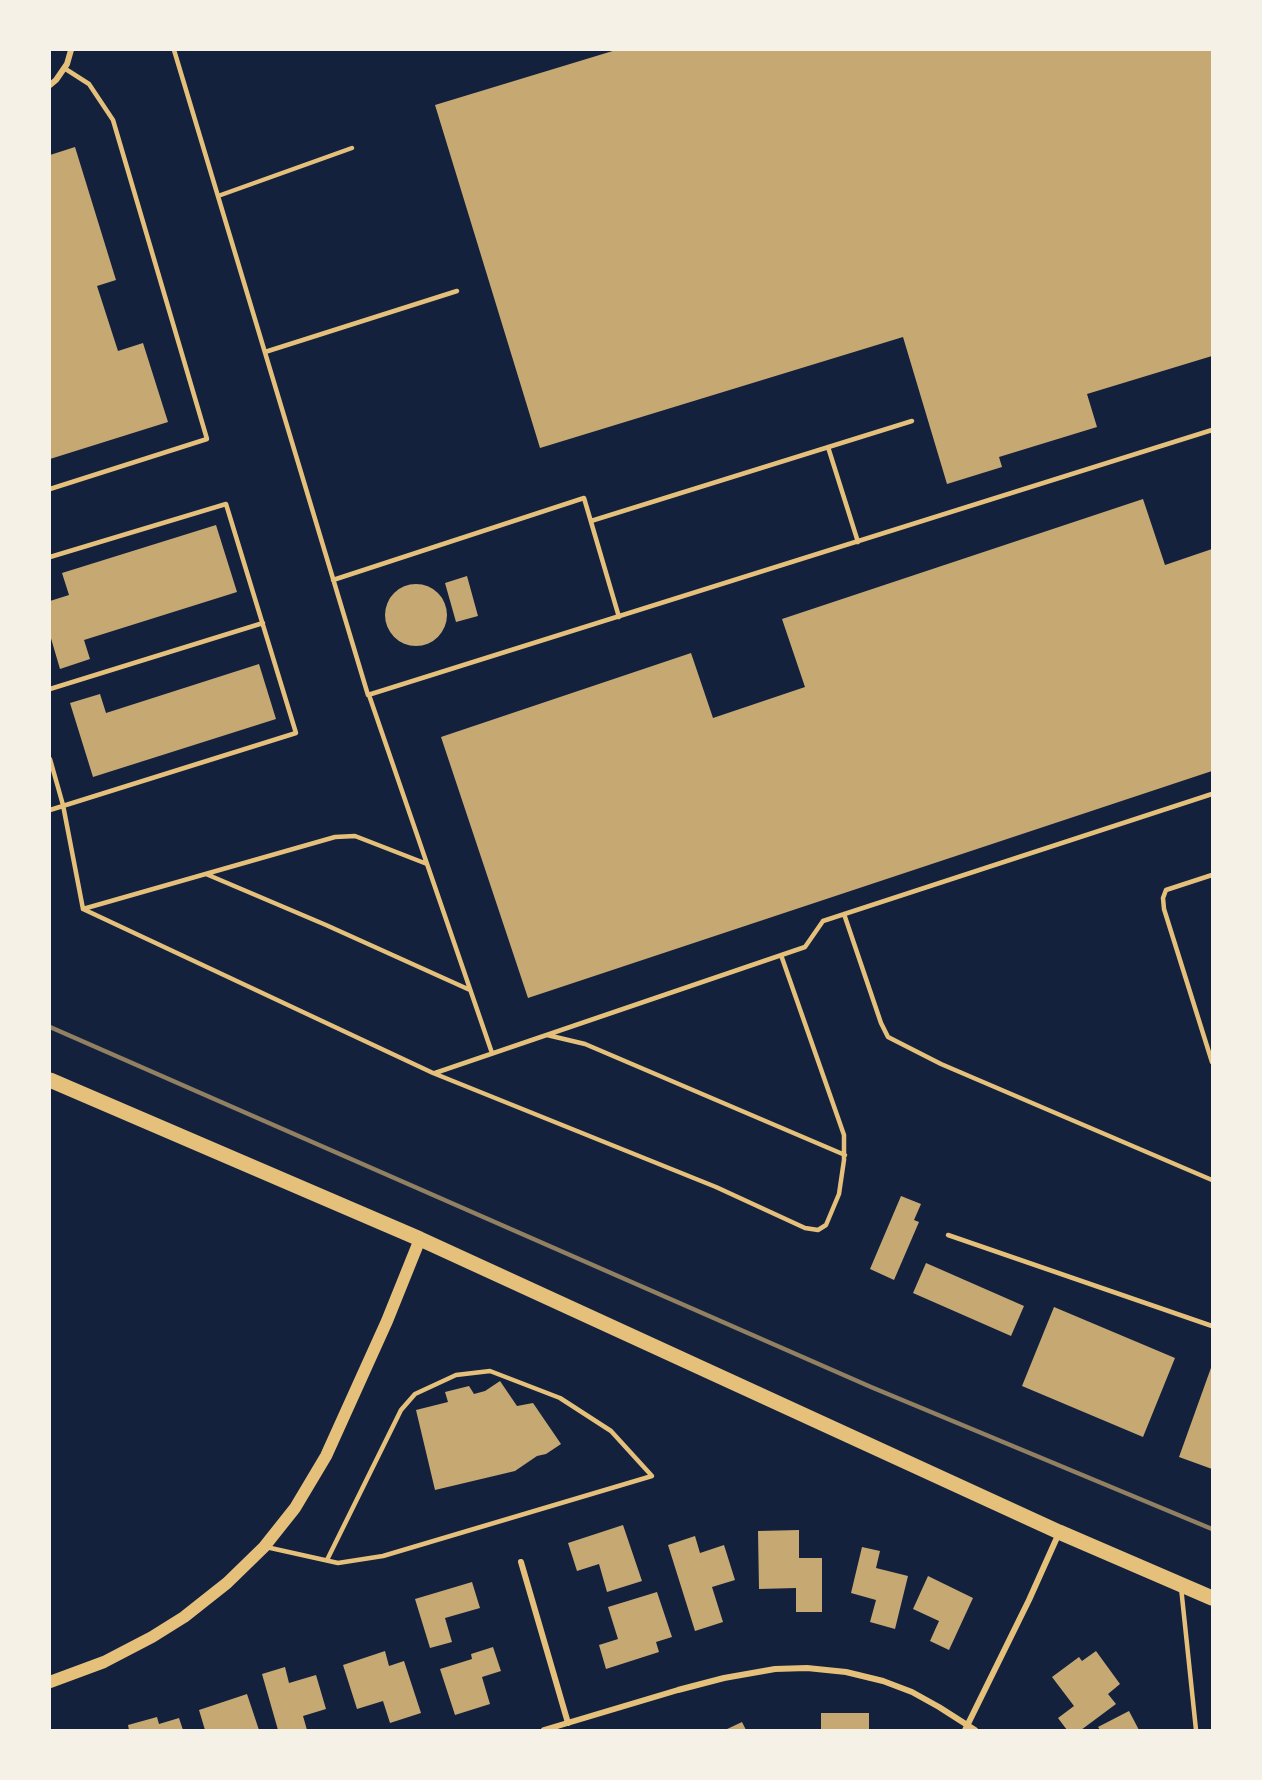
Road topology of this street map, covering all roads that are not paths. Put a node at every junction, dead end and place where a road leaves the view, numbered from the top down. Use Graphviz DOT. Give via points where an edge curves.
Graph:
graph roads {
  1 [pos="71,50"];
  2 [pos="174,50"];
  3 [pos="64,68"];
  4 [pos="50,85"];
  5 [pos="352,147"];
  6 [pos="218,196"];
  7 [pos="456,291"];
  8 [pos="265,352"];
  9 [pos="912,421"];
  10 [pos="1212,430"];
  11 [pos="828,447"];
  12 [pos="50,489"];
  13 [pos="591,521"];
  14 [pos="858,542"];
  15 [pos="50,557"];
  16 [pos="333,580"];
  17 [pos="619,617"];
  18 [pos="263,623"];
  19 [pos="50,689"];
  20 [pos="369,695"];
  21 [pos="50,759"];
  22 [pos="1212,794"];
  23 [pos="63,805"];
  24 [pos="50,810"];
  25 [pos="427,864"];
  26 [pos="206,874"];
  27 [pos="1212,875"];
  28 [pos="83,909"];
  29 [pos="844,914"];
  30 [pos="781,955"];
  31 [pos="470,990"];
  32 [pos="547,1035"];
  33 [pos="492,1053"];
  34 [pos="1212,1062"];
  35 [pos="433,1074"];
  36 [pos="50,1080"];
  37 [pos="844,1155"];
  38 [pos="1212,1180"];
  39 [pos="948,1235"];
  40 [pos="420,1239"];
  41 [pos="1212,1326"];
  42 [pos="1059,1532"];
  43 [pos="264,1547"];
  44 [pos="327,1560"];
  45 [pos="521,1562"];
  46 [pos="1181,1585"];
  47 [pos="1212,1598"];
  48 [pos="50,1682"];
  49 [pos="568,1723"];
  50 [pos="966,1728"];
  51 [pos="544,1731"];
  52 [pos="975,1731"];
  53 [pos="1196,1731"];
  1 -- 3 [label="street"];
  2 -- 6 [label="lane"];
  3 -- 4 [label="street"];
  3 -- 12 [label="lane" via="89,84 114,120 207,439"];
  5 -- 6 [label="lane"];
  6 -- 8 [label="lane"];
  7 -- 8 [label="lane"];
  8 -- 16 [label="lane"];
  9 -- 11 [label="lane"];
  10 -- 14 [label="lane"];
  11 -- 13 [label="lane"];
  11 -- 14 [label="lane"];
  13 -- 16 [label="lane" via="584,498"];
  13 -- 17 [label="lane"];
  14 -- 17 [label="lane"];
  15 -- 18 [label="lane" via="226,504"];
  16 -- 20 [label="lane"];
  17 -- 20 [label="lane"];
  18 -- 19 [label="lane"];
  18 -- 23 [label="lane" via="296,733"];
  20 -- 25 [label="lane"];
  21 -- 23 [label="lane"];
  22 -- 29 [label="lane"];
  23 -- 24 [label="lane"];
  23 -- 28 [label="lane"];
  25 -- 26 [label="lane" via="354,836 335,837"];
  25 -- 31 [label="lane"];
  26 -- 28 [label="lane"];
  26 -- 31 [label="lane"];
  27 -- 34 [label="lane" via="1166,891 1163,898"];
  28 -- 35 [label="lane"];
  29 -- 30 [label="lane" via="823,921 805,947"];
  29 -- 38 [label="lane" via="888,1037 941,1064"];
  30 -- 32 [label="lane"];
  30 -- 37 [label="lane" via="844,1135"];
  31 -- 33 [label="lane"];
  32 -- 33 [label="lane"];
  32 -- 37 [label="lane" via="595,1048"];
  33 -- 35 [label="lane"];
  35 -- 37 [label="lane" via="716,1187 805,1228 818,1230 826,1225 839,1194"];
  36 -- 40 [label="main road"];
  39 -- 41 [label="lane"];
  40 -- 42 [label="main road"];
  40 -- 43 [label="main road" via="326,1456 295,1508"];
  42 -- 46 [label="main road"];
  42 -- 50 [label="street"];
  43 -- 44 [label="lane"];
  43 -- 48 [label="main road" via="184,1617 120,1654"];
  44 -- 44 [label="lane" via="401,1410 415,1394 456,1375 490,1371 560,1398 611,1431 652,1476 382,1556 338,1563"];
  45 -- 49 [label="street"];
  46 -- 47 [label="main road"];
  46 -- 53 [label="lane"];
  49 -- 50 [label="street" via="724,1678 807,1668 846,1672 912,1692"];
  49 -- 51 [label="street"];
  50 -- 52 [label="street"];
}
